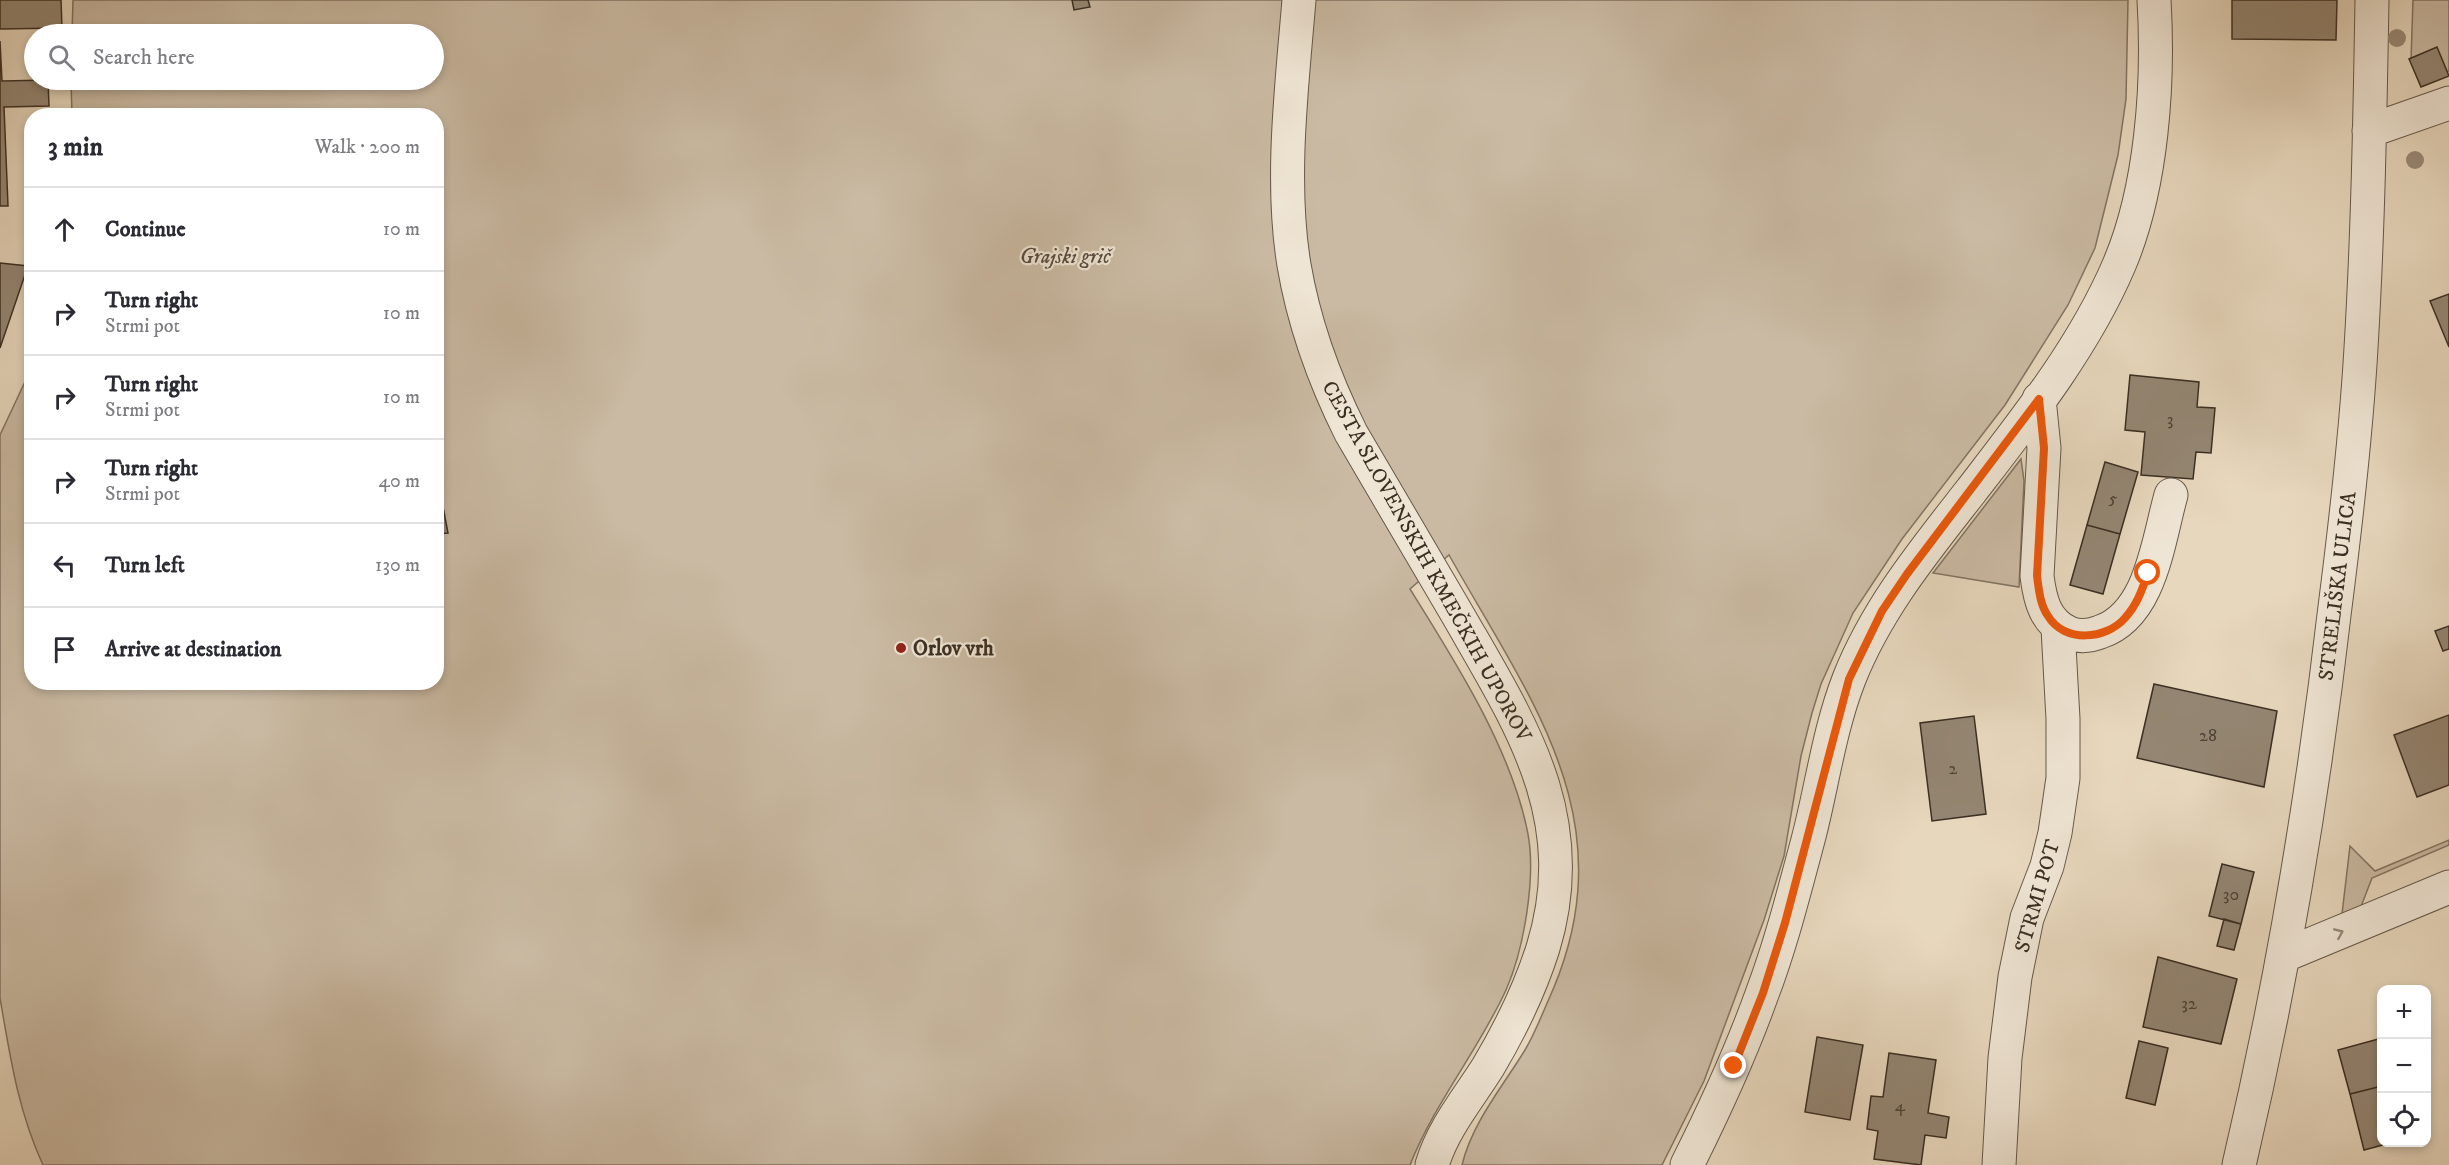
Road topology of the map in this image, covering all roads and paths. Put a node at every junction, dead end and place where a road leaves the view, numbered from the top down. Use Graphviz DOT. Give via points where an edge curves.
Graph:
graph roads {
  1 [pos="1299,0"];
  2 [pos="2154,0"];
  3 [pos="2372,0"];
  4 [pos="2449,103"];
  5 [pos="2369,131"];
  6 [pos="2039,399"];
  7 [pos="2171,495"];
  8 [pos="2058,628"];
  9 [pos="2449,887"];
  10 [pos="2285,955"];
  11 [pos="1432,1165"];
  12 [pos="1688,1165"];
  13 [pos="1999,1165"];
  14 [pos="2239,1165"];
  1 -- 11 [label="street, CESTA SLOVENSKIH KMEČKIH UPOROV" via="1289,214 1294,263 1315,349 1351,433 1514,712 1539,769 1554,831 1554,897 1543,947 1520,1008 1487,1068 1456,1113"];
  2 -- 6 [label="street" via="2156,88 2136,211 2119,265 2082,335"];
  3 -- 5 [label="street, STRELIŠKA ULICA"];
  4 -- 5 [label="street"];
  5 -- 10 [label="street, STRELIŠKA ULICA" via="2361,351 2345,524 2305,839"];
  6 -- 8 [label="street, STRMI POT" via="2044,448 2037,576 2040,597"];
  6 -- 12 [label="street" via="1907,574 1882,611 1849,679 1763,993"];
  7 -- 8 [label="street" via="2137,603 2123,620 2091,636"];
  8 -- 13 [label="street, STRMI POT" via="2063,778 2047,866 2027,918 2015,977 2005,1058"];
  10 -- 9 [label="street, one-way"];
  10 -- 14 [label="street, STRELIŠKA ULICA"];
}
